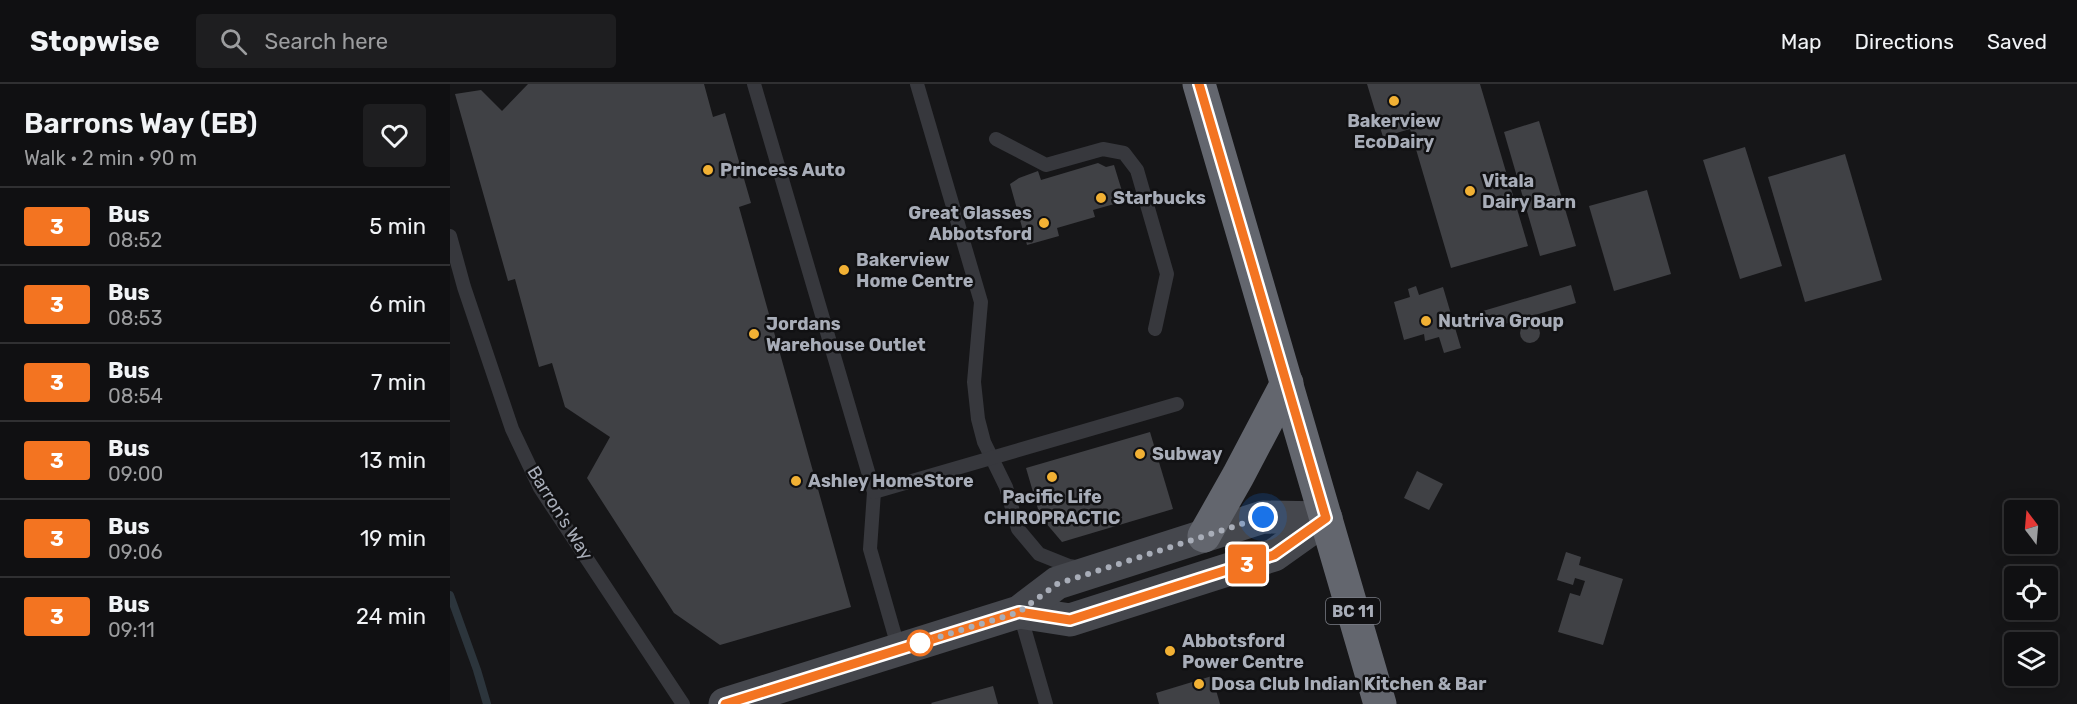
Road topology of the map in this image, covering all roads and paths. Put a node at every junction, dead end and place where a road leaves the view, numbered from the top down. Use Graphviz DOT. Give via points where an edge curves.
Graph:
graph roads {
  1 [pos="754,84"];
  2 [pos="917,84"];
  3 [pos="1199,84"];
  4 [pos="996,139"];
  5 [pos="450,236"];
  6 [pos="1155,329"];
  7 [pos="1287,383"];
  8 [pos="1177,404"];
  9 [pos="991,458"];
  10 [pos="874,492"];
  11 [pos="1326,518"];
  12 [pos="1203,536"];
  13 [pos="1098,570"];
  14 [pos="1019,612"];
  15 [pos="899,650"];
  16 [pos="683,704"];
  17 [pos="725,704"];
  18 [pos="1046,704"];
  19 [pos="1380,704"];
  1 -- 10 [label="lane"];
  2 -- 9 [label="lane" via="981,302 974,382 978,419"];
  3 -- 7 [label="highway, BC 11"];
  4 -- 6 [label="lane" via="1046,165 1103,149 1124,153 1137,170 1167,274"];
  5 -- 16 [label="lane, Barron's Way" via="512,429 540,488"];
  7 -- 11 [label="highway, BC 11"];
  7 -- 12 [label="highway"];
  8 -- 9 [label="lane"];
  9 -- 10 [label="lane"];
  9 -- 13 [label="lane" via="1006,487 1018,529 1039,554 1069,567"];
  10 -- 15 [label="lane" via="870,549"];
  11 -- 12 [label="street" via="1263,517"];
  11 -- 14 [label="street" via="1274,555 1070,620"];
  11 -- 19 [label="highway, BC 11"];
  12 -- 13 [label="street"];
  13 -- 14 [label="street" via="1057,584"];
  14 -- 15 [label="street"];
  14 -- 18 [label="lane"];
  15 -- 17 [label="street"];
}
